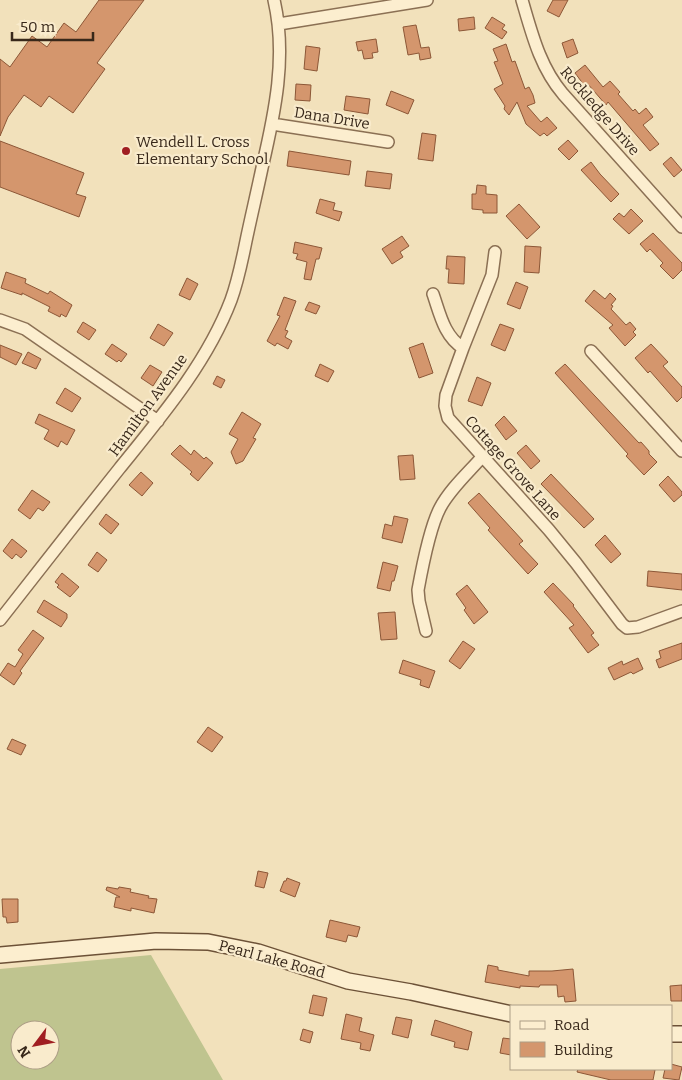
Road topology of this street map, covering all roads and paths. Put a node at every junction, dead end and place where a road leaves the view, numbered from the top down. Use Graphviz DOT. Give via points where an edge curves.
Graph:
graph roads {
  1 [pos="274,0"];
  2 [pos="427,0"];
  3 [pos="522,0"];
  4 [pos="280,24"];
  5 [pos="272,124"];
  6 [pos="388,142"];
  7 [pos="682,227"];
  8 [pos="495,252"];
  9 [pos="433,294"];
  10 [pos="0,320"];
  11 [pos="462,348"];
  12 [pos="591,351"];
  13 [pos="158,421"];
  14 [pos="682,451"];
  15 [pos="482,457"];
  16 [pos="682,612"];
  17 [pos="0,620"];
  18 [pos="426,631"];
  19 [pos="0,955"];
  20 [pos="510,1014"];
  1 -- 4 [label="street, Hamilton Avenue"];
  2 -- 4 [label="street"];
  3 -- 7 [label="street, Rockledge Drive" via="550,79"];
  4 -- 5 [label="street, Hamilton Avenue" via="280,57"];
  5 -- 6 [label="street, Dana Drive"];
  5 -- 13 [label="street, Hamilton Avenue" via="231,300 193,373"];
  8 -- 11 [label="street, Cottage Grove Lane" via="492,275"];
  9 -- 11 [label="street" via="447,333"];
  10 -- 13 [label="street" via="25,329"];
  11 -- 15 [label="street, Cottage Grove Lane" via="445,406 451,423"];
  12 -- 14 [label="street"];
  13 -- 17 [label="street, Hamilton Avenue"];
  15 -- 16 [label="street, Cottage Grove Lane" via="555,537 627,628"];
  15 -- 18 [label="street" via="450,493 434,523 418,590"];
  19 -- 20 [label="main road, Pearl Lake Road" via="156,941 208,942 258,952 348,981"];
}
